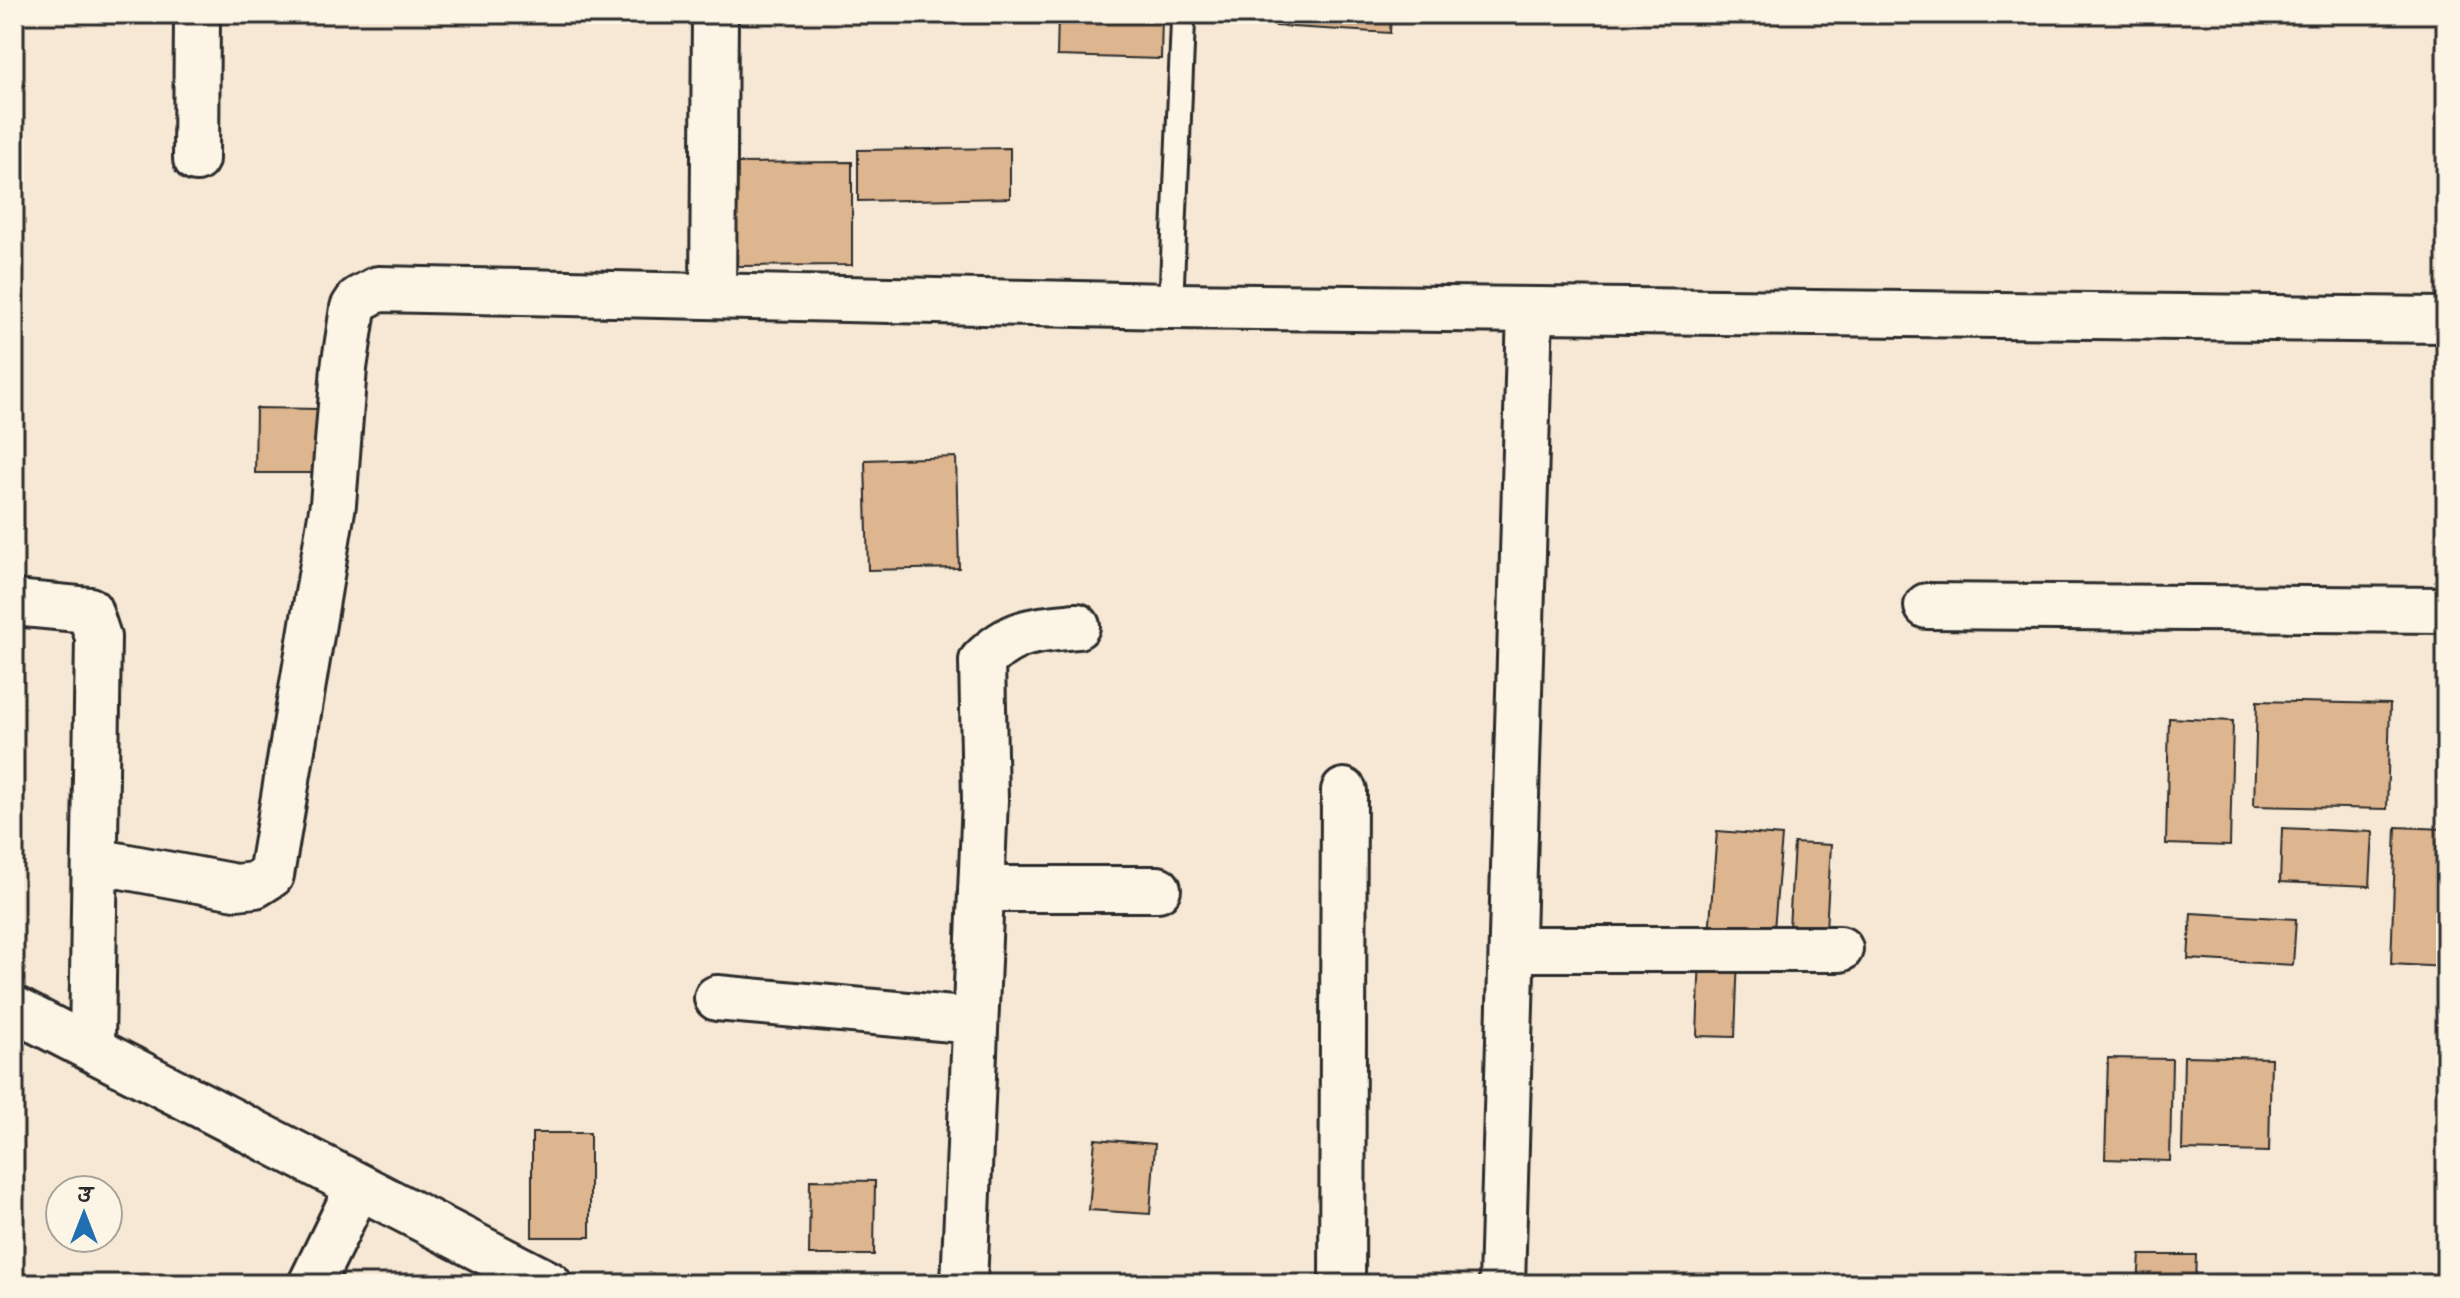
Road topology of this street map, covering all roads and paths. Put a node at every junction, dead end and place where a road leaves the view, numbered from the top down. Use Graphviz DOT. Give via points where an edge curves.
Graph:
graph roads {
  1 [pos="197,14"];
  2 [pos="715,14"];
  3 [pos="1183,22"];
  4 [pos="196,159"];
  5 [pos="713,295"];
  6 [pos="1171,306"];
  7 [pos="1530,310"];
  8 [pos="2446,320"];
  9 [pos="14,603"];
  10 [pos="1927,606"];
  11 [pos="2446,610"];
  12 [pos="1077,626"];
  13 [pos="1344,791"];
  14 [pos="95,861"];
  15 [pos="981,889"];
  16 [pos="1158,889"];
  17 [pos="1512,949"];
  18 [pos="1840,949"];
  19 [pos="717,998"];
  20 [pos="14,1009"];
  21 [pos="975,1021"];
  22 [pos="92,1047"];
  23 [pos="358,1187"];
  24 [pos="311,1284"];
  25 [pos="549,1284"];
  26 [pos="964,1284"];
  27 [pos="1342,1284"];
  28 [pos="1502,1284"];
  1 -- 4 [label="street"];
  2 -- 5 [label="street"];
  3 -- 6 [label="lane"];
  5 -- 6 [label="street"];
  5 -- 14 [label="street" via="378,289 359,299 344,368 333,504 271,875 255,885 236,887"];
  6 -- 7 [label="street"];
  7 -- 8 [label="street"];
  7 -- 17 [label="street"];
  9 -- 14 [label="street" via="89,610 95,621"];
  10 -- 11 [label="street"];
  12 -- 15 [label="street" via="1001,641 982,661"];
  13 -- 27 [label="street"];
  14 -- 22 [label="street"];
  15 -- 16 [label="street"];
  15 -- 21 [label="street"];
  17 -- 18 [label="street"];
  17 -- 28 [label="street"];
  19 -- 21 [label="street"];
  20 -- 22 [label="street"];
  21 -- 26 [label="street"];
  22 -- 23 [label="street"];
  23 -- 24 [label="street"];
  23 -- 25 [label="street"];
}
